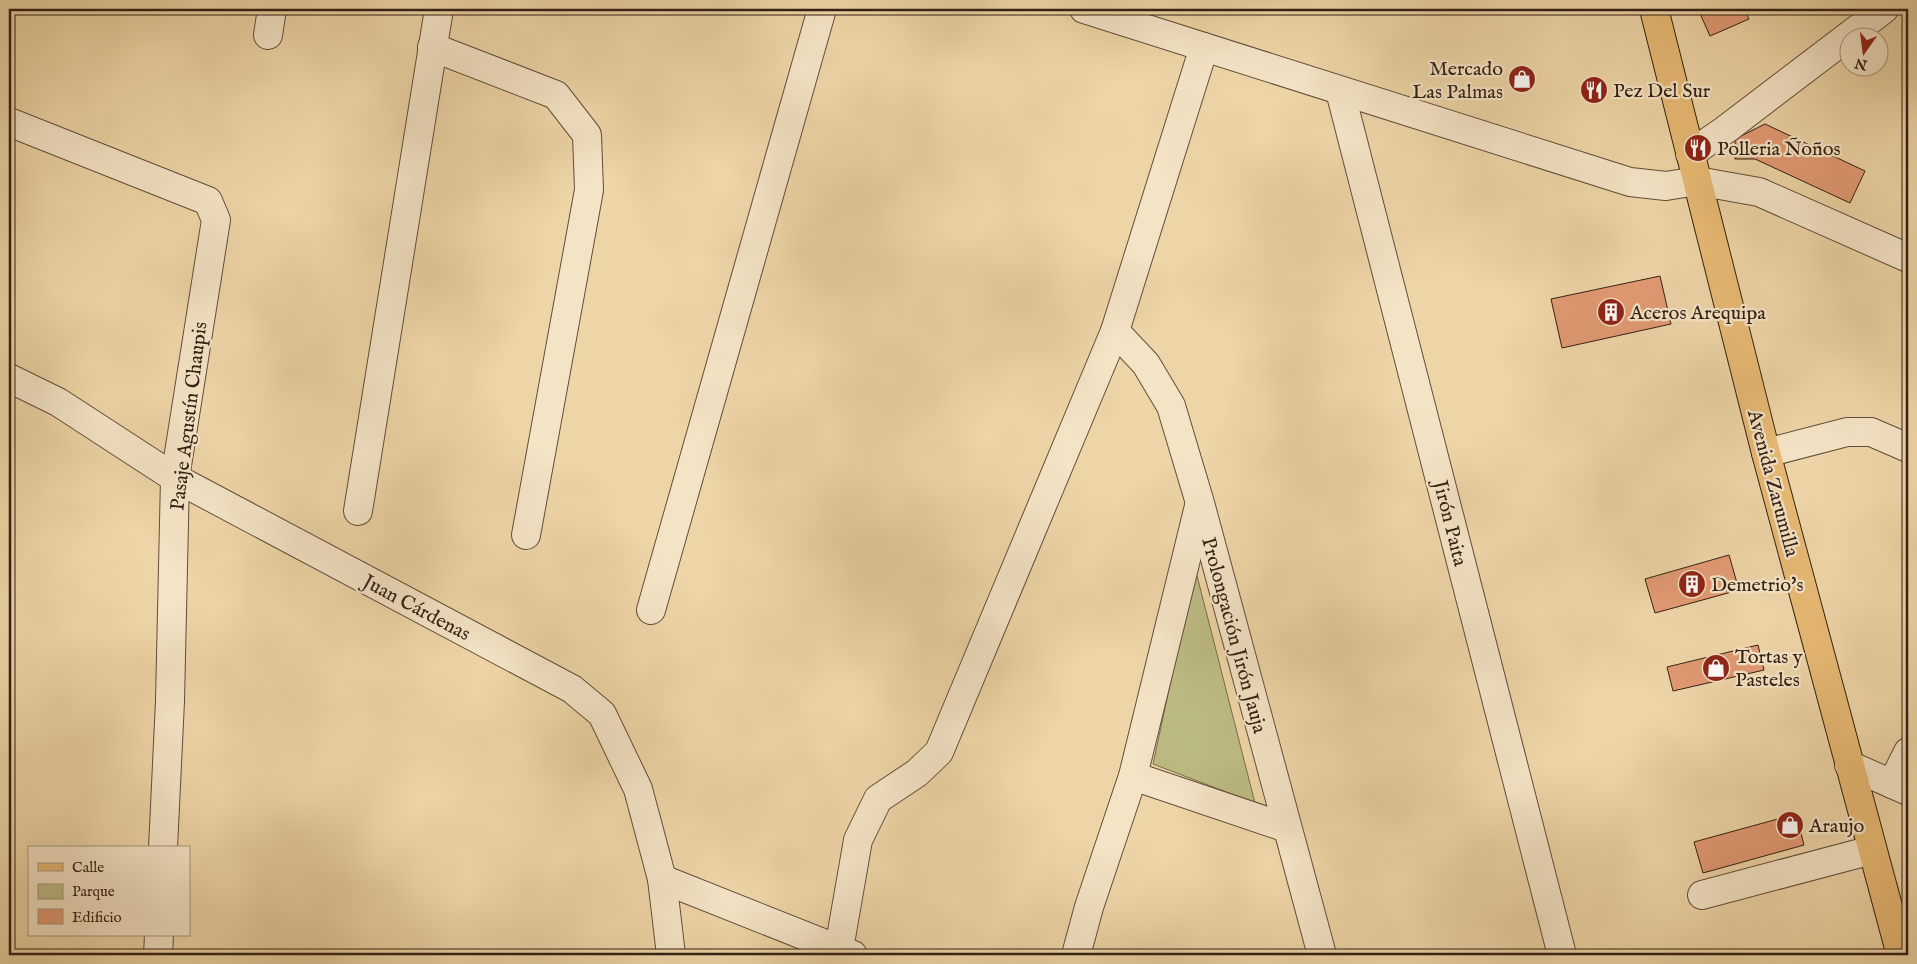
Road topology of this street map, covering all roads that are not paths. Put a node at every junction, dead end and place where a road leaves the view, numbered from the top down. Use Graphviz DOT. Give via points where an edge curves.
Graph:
graph roads {
  1 [pos="272,9"];
  2 [pos="439,9"];
  3 [pos="822,9"];
  4 [pos="1084,9"];
  5 [pos="1654,9"];
  6 [pos="1884,9"];
  7 [pos="268,35"];
  8 [pos="432,47"];
  9 [pos="1204,48"];
  10 [pos="1340,91"];
  11 [pos="9,122"];
  12 [pos="1690,154"];
  13 [pos="1697,181"];
  14 [pos="1908,258"];
  15 [pos="1115,330"];
  16 [pos="9,378"];
  17 [pos="1908,448"];
  18 [pos="1766,453"];
  19 [pos="176,478"];
  20 [pos="1200,503"];
  21 [pos="358,511"];
  22 [pos="526,534"];
  23 [pos="652,610"];
  24 [pos="1908,752"];
  25 [pos="1849,765"];
  26 [pos="1133,776"];
  27 [pos="1900,788"];
  28 [pos="1287,828"];
  29 [pos="163,846"];
  30 [pos="1872,850"];
  31 [pos="662,879"];
  32 [pos="1702,895"];
  33 [pos="159,936"];
  34 [pos="846,952"];
  35 [pos="158,955"];
  36 [pos="671,955"];
  37 [pos="1076,955"];
  38 [pos="1322,955"];
  39 [pos="1562,955"];
  40 [pos="1901,955"];
  1 -- 7 [label="street"];
  2 -- 8 [label="street"];
  3 -- 23 [label="street"];
  4 -- 9 [label="street"];
  5 -- 12 [label="main road, Avenida Zarumilla"];
  6 -- 12 [label="street"];
  8 -- 21 [label="street"];
  8 -- 22 [label="street" via="556,95 587,135 589,190"];
  9 -- 10 [label="street"];
  9 -- 15 [label="street"];
  10 -- 13 [label="street" via="1630,182 1666,186"];
  10 -- 39 [label="street, Jirón Paita"];
  11 -- 19 [label="street, Pasaje Agustín Chaupis" via="208,201 216,220"];
  12 -- 13 [label="main road, Avenida Zarumilla"];
  13 -- 14 [label="street" via="1759,192"];
  13 -- 18 [label="main road, Avenida Zarumilla"];
  15 -- 20 [label="street, Prolongación Jirón Jauja" via="1146,364 1171,406"];
  15 -- 34 [label="street" via="939,752 918,773 878,799 858,840"];
  16 -- 19 [label="street, Juan Cárdenas" via="58,402"];
  17 -- 18 [label="street" via="1871,432 1848,432"];
  18 -- 25 [label="main road, Avenida Zarumilla"];
  19 -- 29 [label="street, Pasaje Agustín Chaupis"];
  19 -- 31 [label="street, Juan Cárdenas" via="572,689 602,714 638,789"];
  20 -- 26 [label="street"];
  20 -- 28 [label="street, Prolongación Jirón Jauja"];
  24 -- 27 [label="street"];
  25 -- 27 [label="street"];
  25 -- 30 [label="main road, Avenida Zarumilla"];
  26 -- 28 [label="street"];
  26 -- 37 [label="street"];
  28 -- 38 [label="street, Prolongación Jirón Jauja"];
  30 -- 32 [label="street"];
  30 -- 40 [label="main road, Avenida Zarumilla"];
  31 -- 34 [label="street"];
  31 -- 36 [label="street, Juan Cárdenas"];
  33 -- 35 [label="street"];
}
